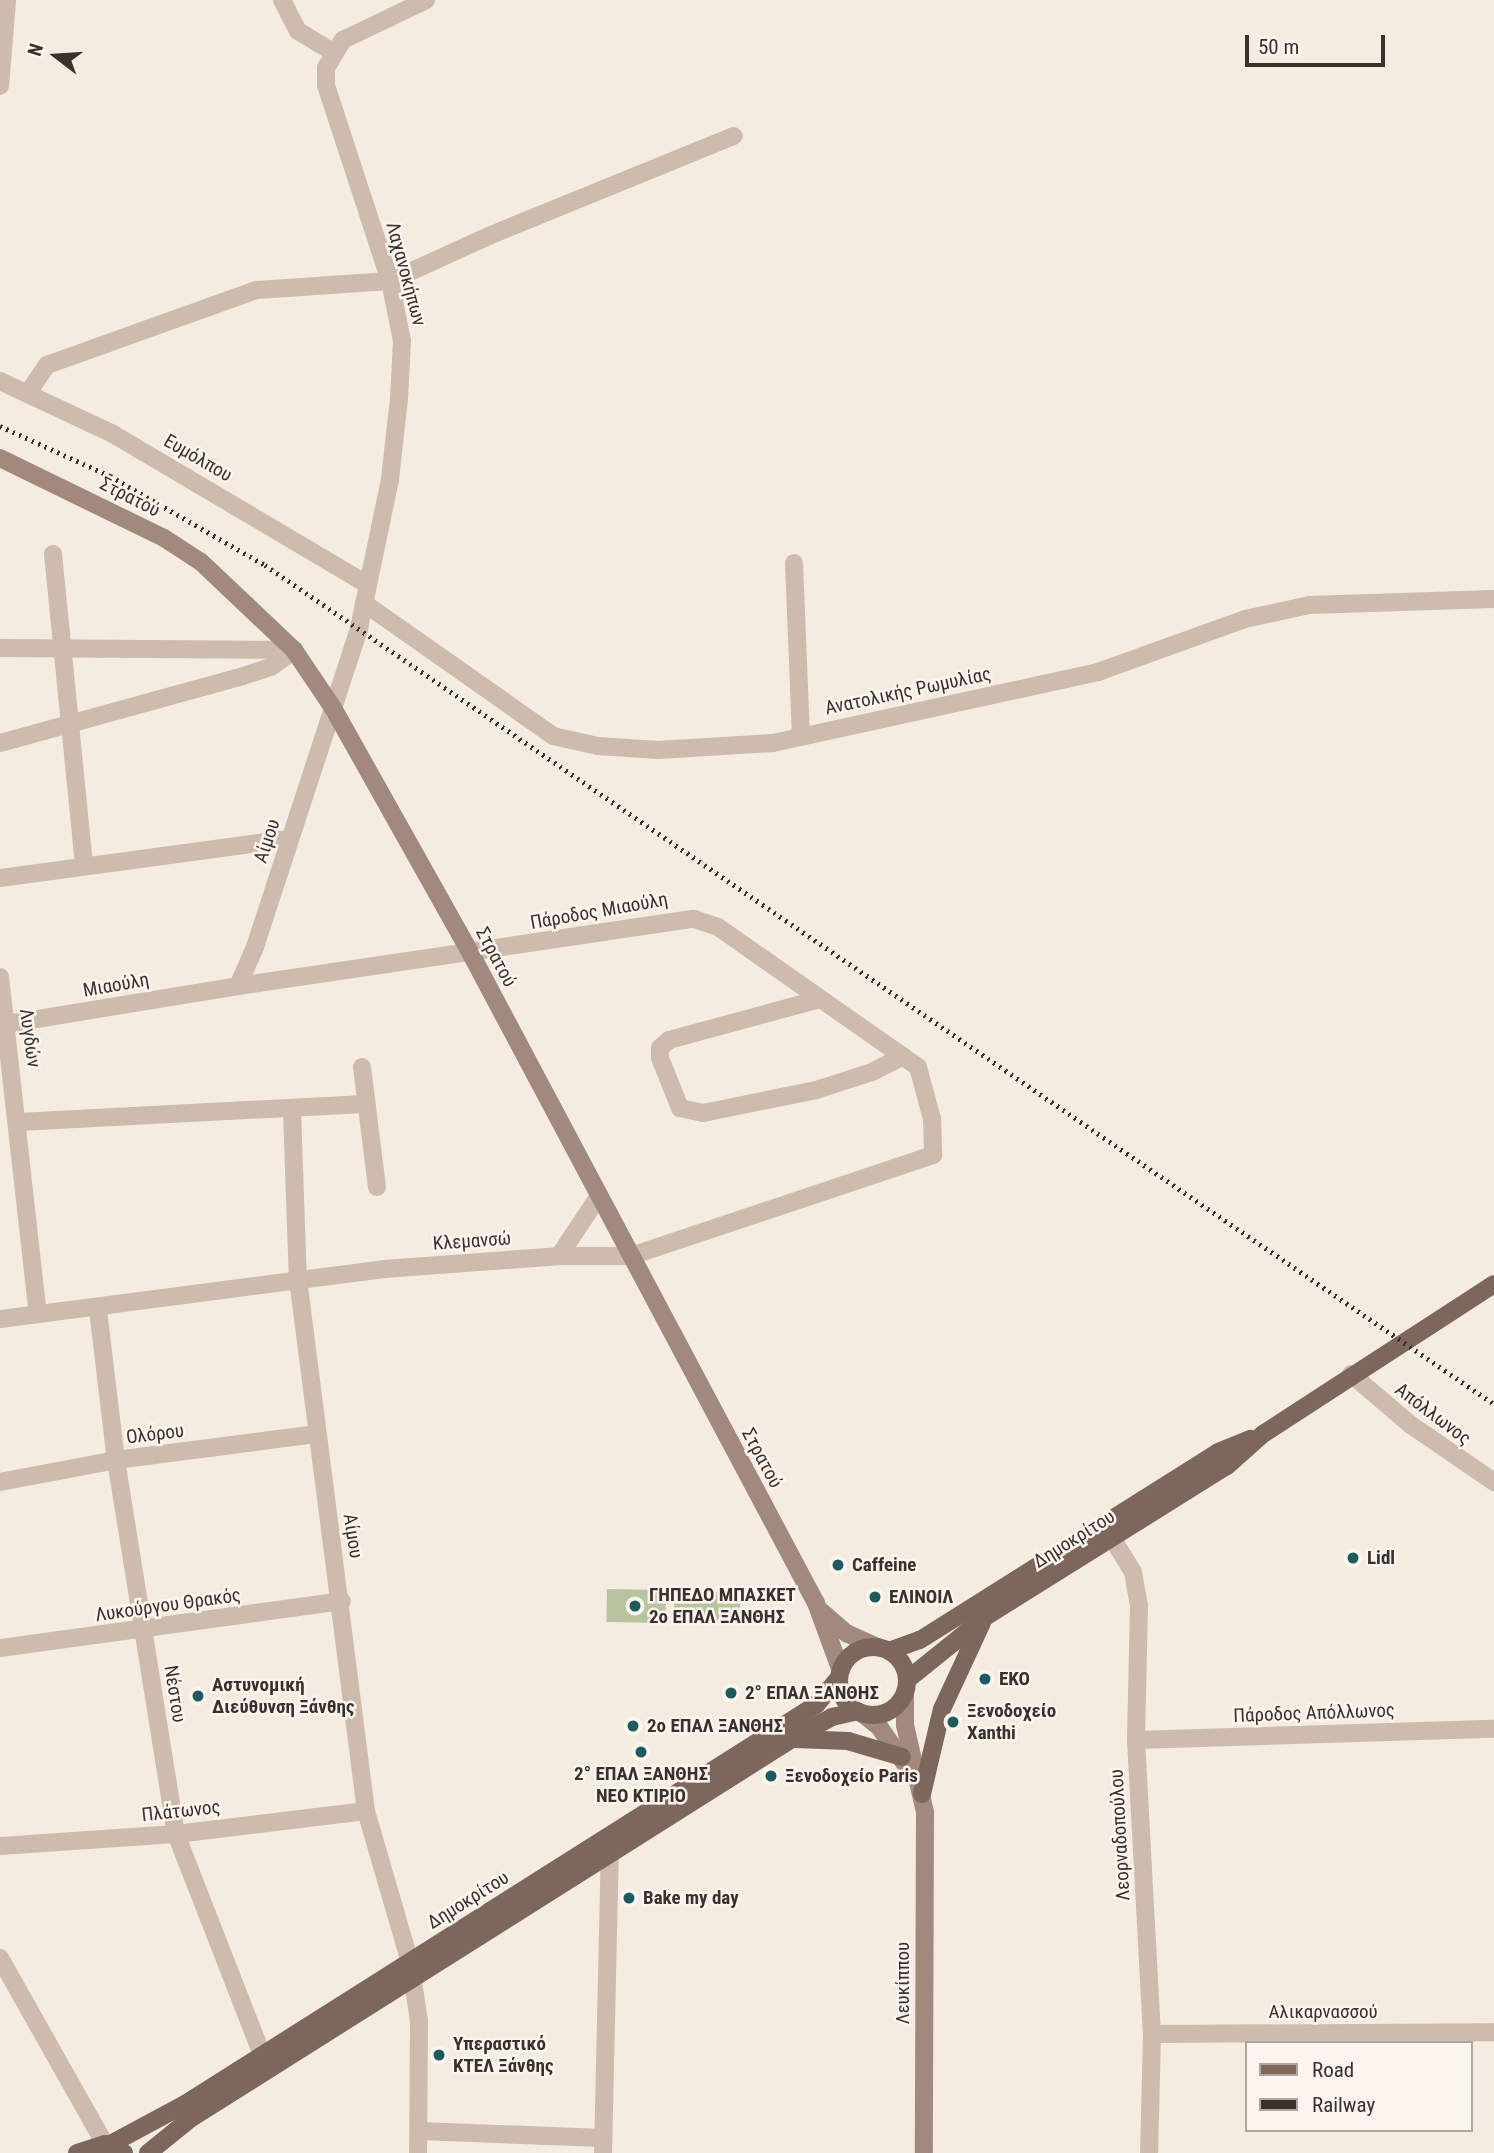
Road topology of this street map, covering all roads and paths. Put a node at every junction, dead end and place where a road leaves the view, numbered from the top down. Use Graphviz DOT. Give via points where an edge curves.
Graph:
graph roads {
  1 [pos="7,0"];
  2 [pos="282,0"];
  3 [pos="426,0"];
  4 [pos="2,38"];
  5 [pos="332,52"];
  6 [pos="0,86"];
  7 [pos="734,136"];
  8 [pos="390,281"];
  9 [pos="0,381"];
  10 [pos="28,393"];
  11 [pos="0,458"];
  12 [pos="53,554"];
  13 [pos="794,563"];
  14 [pos="367,584"];
  15 [pos="1494,599"];
  16 [pos="363,603"];
  17 [pos="0,648"];
  18 [pos="294,650"];
  19 [pos="63,652"];
  20 [pos="333,708"];
  21 [pos="69,722"];
  22 [pos="801,737"];
  23 [pos="0,743"];
  24 [pos="289,839"];
  25 [pos="84,865"];
  26 [pos="0,878"];
  27 [pos="471,954"];
  28 [pos="0,977"];
  29 [pos="238,986"];
  30 [pos="820,999"];
  31 [pos="4,1025"];
  32 [pos="903,1056"];
  33 [pos="362,1067"];
  34 [pos="365,1104"];
  35 [pos="292,1111"];
  36 [pos="19,1122"];
  37 [pos="933,1155"];
  38 [pos="377,1187"];
  39 [pos="599,1196"];
  40 [pos="559,1256"];
  41 [pos="632,1256"];
  42 [pos="298,1279"];
  43 [pos="1494,1284"];
  44 [pos="97,1310"];
  45 [pos="38,1314"];
  46 [pos="0,1319"];
  47 [pos="1351,1374"];
  48 [pos="317,1434"];
  49 [pos="116,1460"];
  50 [pos="0,1482"];
  51 [pos="1494,1482"];
  52 [pos="1108,1532"];
  53 [pos="342,1601"];
  54 [pos="816,1603"];
  55 [pos="985,1617"];
  56 [pos="144,1630"];
  57 [pos="0,1648"];
  58 [pos="884,1649"];
  59 [pos="840,1674"];
  60 [pos="906,1686"];
  61 [pos="860,1712"];
  62 [pos="1494,1729"];
  63 [pos="792,1739"];
  64 [pos="1136,1740"];
  65 [pos="902,1757"];
  66 [pos="922,1794"];
  67 [pos="366,1811"];
  68 [pos="925,1812"];
  69 [pos="176,1834"];
  70 [pos="0,1846"];
  71 [pos="610,1853"];
  72 [pos="0,1958"];
  73 [pos="411,1970"];
  74 [pos="1494,2032"];
  75 [pos="1152,2034"];
  76 [pos="265,2062"];
  77 [pos="420,2131"];
  78 [pos="603,2146"];
  79 [pos="113,2147"];
  80 [pos="77,2153"];
  81 [pos="148,2153"];
  82 [pos="418,2153"];
  83 [pos="924,2153"];
  84 [pos="1149,2153"];
  1 -- 4 [label="street"];
  2 -- 5 [label="street" via="298,32"];
  3 -- 5 [label="street" via="343,40"];
  4 -- 6 [label="street"];
  5 -- 8 [label="street, Λαχανοκήπων" via="326,85"];
  7 -- 8 [label="street"];
  8 -- 10 [label="street" via="257,290 47,365"];
  8 -- 14 [label="street, Λαχανοκήπων" via="402,341 399,399 390,479"];
  9 -- 10 [label="street, Ευμόλπου"];
  10 -- 14 [label="street, Ευμόλπου" via="113,434"];
  11 -- 18 [label="main road, Στρατού" via="163,538 210,570"];
  12 -- 19 [label="street"];
  13 -- 22 [label="street"];
  14 -- 16 [label="street, Λαχανοκήπων"];
  15 -- 22 [label="street, Ανατολικής Ρωμυλίας" via="1310,605 1245,619 1098,672"];
  16 -- 20 [label="street, Λαχανοκήπων"];
  16 -- 22 [label="street, Ανατολικής Ρωμυλίας" via="553,736 598,746 658,750"];
  17 -- 19 [label="street"];
  18 -- 19 [label="street" via="204,647"];
  18 -- 20 [label="main road, Στρατού"];
  18 -- 21 [label="street" via="271,667 243,676"];
  19 -- 21 [label="street"];
  20 -- 24 [label="street, Αίμου"];
  20 -- 27 [label="main road, Στρατού"];
  21 -- 23 [label="street"];
  21 -- 25 [label="street"];
  24 -- 25 [label="street"];
  24 -- 29 [label="street, Αίμου"];
  25 -- 26 [label="street"];
  27 -- 29 [label="street, Πάροδος Μιαούλη"];
  27 -- 30 [label="street, Πάροδος Μιαούλη" via="694,919 718,927"];
  27 -- 39 [label="main road, Στρατού"];
  28 -- 31 [label="street, Λυγδών"];
  29 -- 31 [label="street, Μιαούλη"];
  30 -- 32 [label="street, Πάροδος Μιαούλη"];
  30 -- 32 [label="street" via="669,1040 660,1048 660,1058 680,1108 704,1113 816,1090 872,1072"];
  31 -- 36 [label="street, Λυγδών"];
  32 -- 37 [label="street, Πάροδος Μιαούλη" via="920,1073 932,1119"];
  33 -- 34 [label="street"];
  34 -- 35 [label="street"];
  34 -- 38 [label="street"];
  35 -- 36 [label="street"];
  35 -- 42 [label="street, Αίμου"];
  36 -- 45 [label="street, Λυγδών"];
  37 -- 41 [label="street, Κλεμανσώ"];
  39 -- 40 [label="street"];
  39 -- 41 [label="main road, Στρατού"];
  40 -- 41 [label="street, Κλεμανσώ"];
  40 -- 42 [label="street, Κλεμανσώ"];
  41 -- 54 [label="main road, Στρατού"];
  42 -- 44 [label="street, Κλεμανσώ"];
  42 -- 48 [label="street, Αίμου"];
  43 -- 47 [label="main road, Δημοκρίτου"];
  44 -- 45 [label="street, Κλεμανσώ"];
  44 -- 49 [label="street, Νέστου"];
  45 -- 46 [label="street, Κλεμανσώ"];
  47 -- 51 [label="street, Απόλλωνος" via="1411,1425"];
  47 -- 52 [label="main road, Δημοκρίτου" via="1263,1433 1227,1466"];
  48 -- 49 [label="street, Ολόρου"];
  48 -- 53 [label="street, Αίμου"];
  49 -- 50 [label="street, Ολόρου"];
  49 -- 56 [label="street, Νέστου"];
  52 -- 55 [label="main road, Δημοκρίτου"];
  52 -- 58 [label="main road, Δημοκρίτου" via="920,1640"];
  52 -- 64 [label="street, Λεορναδοπούλου" via="1133,1572 1139,1606"];
  53 -- 56 [label="street, Λυκούργου Θρακός"];
  53 -- 67 [label="street, Αίμου"];
  54 -- 58 [label="main road, Στρατού" via="846,1633"];
  54 -- 59 [label="main road, Στρατού"];
  55 -- 60 [label="main road, Δημοκρίτου"];
  55 -- 66 [label="main road" via="942,1709"];
  56 -- 57 [label="street, Λυκούργου Θρακός"];
  56 -- 69 [label="street, Νέστου"];
  58 -- 59 [label="main road" via="855,1652"];
  58 -- 60 [label="main road" via="898,1658"];
  59 -- 61 [label="main road" via="843,1698"];
  59 -- 73 [label="main road, Δημοκρίτου" via="816,1705"];
  60 -- 61 [label="main road" via="884,1713"];
  60 -- 66 [label="main road, Λευκίππου" via="905,1725"];
  61 -- 63 [label="main road, Δημοκρίτου" via="832,1717"];
  61 -- 65 [label="main road, Λευκίππου"];
  62 -- 64 [label="street, Πάροδος Απόλλωνος"];
  63 -- 65 [label="main road" via="848,1741"];
  63 -- 71 [label="main road, Δημοκρίτου"];
  64 -- 75 [label="street, Λεορναδοπούλου"];
  65 -- 68 [label="main road, Λευκίππου"];
  66 -- 68 [label="main road, Λευκίππου"];
  67 -- 69 [label="street, Πλάτωνος"];
  67 -- 73 [label="street, Αίμου"];
  68 -- 83 [label="main road, Λευκίππου"];
  69 -- 70 [label="street, Πλάτωνος"];
  69 -- 76 [label="street, Νέστου"];
  71 -- 73 [label="main road, Δημοκρίτου"];
  71 -- 78 [label="street"];
  72 -- 79 [label="street"];
  73 -- 76 [label="main road, Δημοκρίτου"];
  73 -- 77 [label="street, Αίμου" via="419,2021"];
  74 -- 75 [label="street, Αλικαρνασσού"];
  75 -- 84 [label="street, Λεορναδοπούλου"];
  76 -- 79 [label="main road, Δημοκρίτου"];
  76 -- 81 [label="main road, Δημοκρίτου"];
  77 -- 78 [label="street"];
  77 -- 82 [label="street, Αίμου"];
  79 -- 80 [label="main road, Δημοκρίτου"];
}
